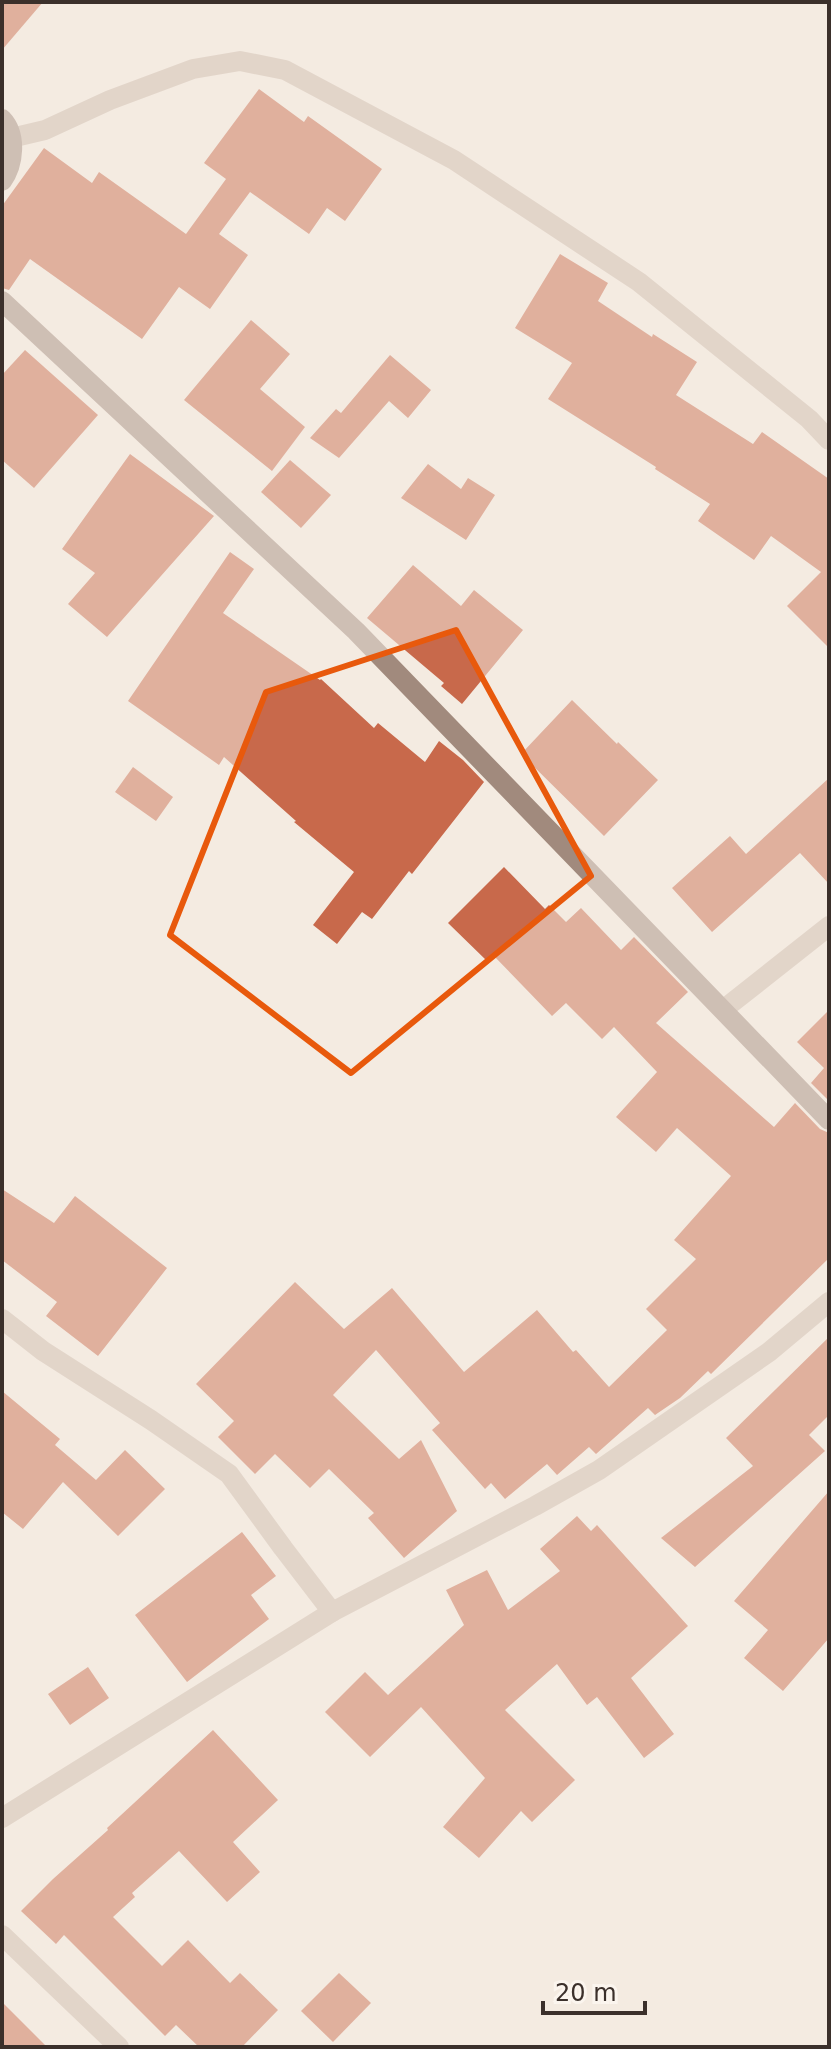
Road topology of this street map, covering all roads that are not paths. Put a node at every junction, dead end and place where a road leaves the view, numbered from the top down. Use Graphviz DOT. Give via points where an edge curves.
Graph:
graph roads {
  1 [pos="6,129"];
  2 [pos="2,181"];
  3 [pos="2,301"];
  4 [pos="829,440"];
  5 [pos="829,926"];
  6 [pos="724,1009"];
  7 [pos="829,1120"];
  8 [pos="829,1302"];
  9 [pos="2,1319"];
  10 [pos="332,1612"];
  11 [pos="2,1818"];
  12 [pos="2,1935"];
  13 [pos="119,2047"];
  1 -- 2 [label="street" via="12,160"];
  1 -- 4 [label="street" via="45,130 193,69 240,61 285,70 454,160 639,282"];
  3 -- 6 [label="street" via="356,631"];
  5 -- 6 [label="street"];
  6 -- 7 [label="street"];
  8 -- 10 [label="street" via="769,1352 599,1470"];
  9 -- 10 [label="street" via="229,1474"];
  10 -- 11 [label="street"];
  12 -- 13 [label="street"];
}
